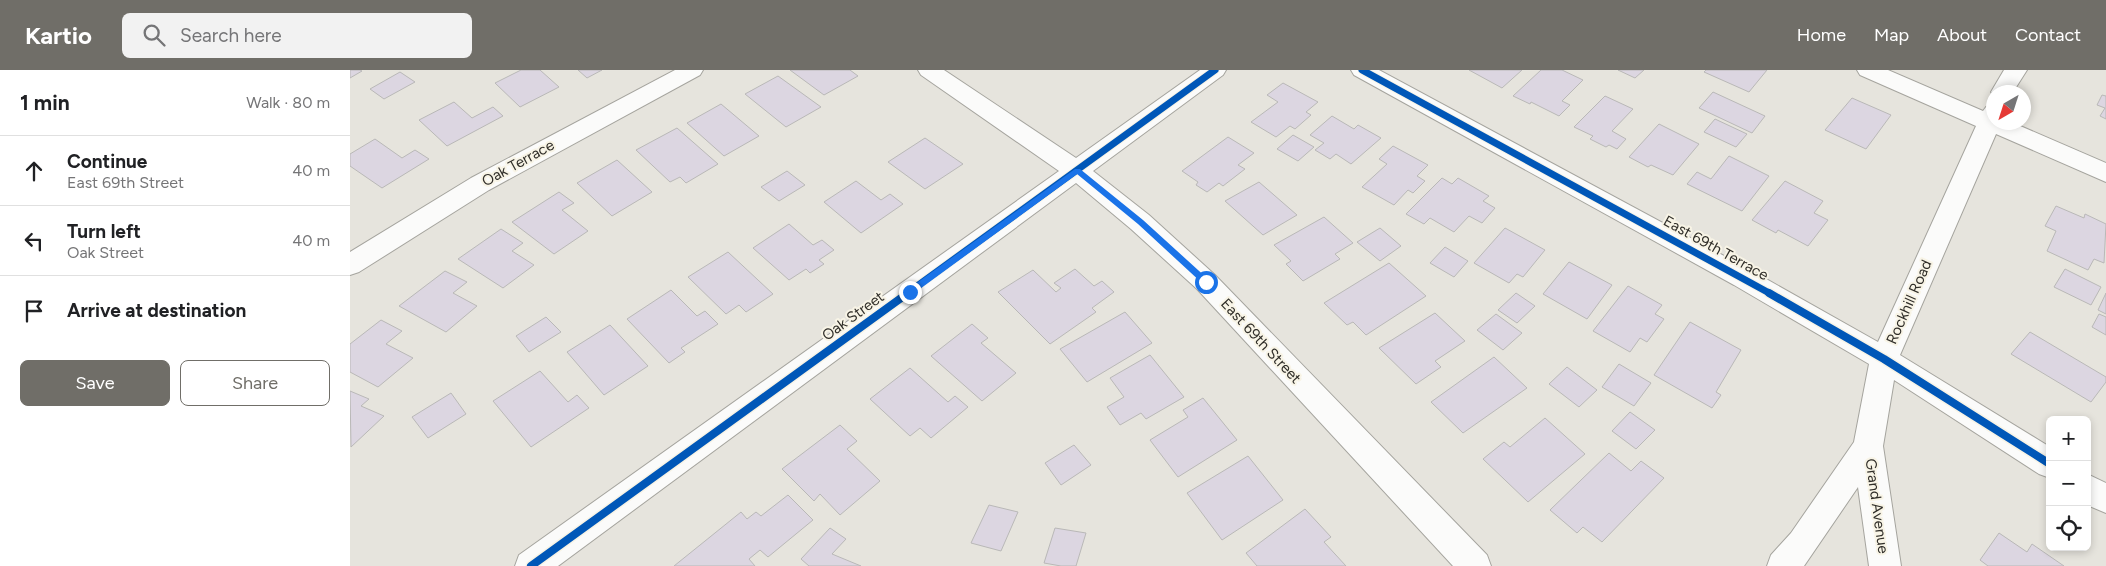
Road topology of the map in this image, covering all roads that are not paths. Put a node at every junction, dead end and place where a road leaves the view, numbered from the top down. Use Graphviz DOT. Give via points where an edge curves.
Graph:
graph roads {
  1 [pos="692,70"];
  2 [pos="929,70"];
  3 [pos="1215,70"];
  4 [pos="1362,70"];
  5 [pos="1868,70"];
  6 [pos="2016,70"];
  7 [pos="2005,85"];
  8 [pos="1986,115"];
  9 [pos="1986,128"];
  10 [pos="2018,130"];
  11 [pos="1077,171"];
  12 [pos="2106,173"];
  13 [pos="350,265"];
  14 [pos="1884,359"];
  15 [pos="1868,446"];
  16 [pos="2046,461"];
  17 [pos="2091,490"];
  18 [pos="2106,499"];
  19 [pos="532,566"];
  20 [pos="1475,566"];
  21 [pos="1783,566"];
  22 [pos="1885,566"];
  1 -- 13 [label="street, Oak Terrace" via="480,184"];
  2 -- 11 [label="street, East 69th Street"];
  3 -- 11 [label="street, Oak Street"];
  4 -- 14 [label="street, East 69th Terrace" via="1743,278"];
  5 -- 8 [label="street"];
  6 -- 7 [label="street"];
  9 -- 14 [label="street, Rockhill Road"];
  10 -- 12 [label="street"];
  11 -- 19 [label="street, Oak Street"];
  11 -- 20 [label="street, East 69th Street" via="1206,282"];
  14 -- 15 [label="street, Rockhill Road"];
  14 -- 16 [label="street, East 69th Terrace"];
  15 -- 21 [label="street, Rockhill Road" via="1802,544"];
  15 -- 22 [label="street, Grand Avenue"];
  17 -- 18 [label="street"];
}
